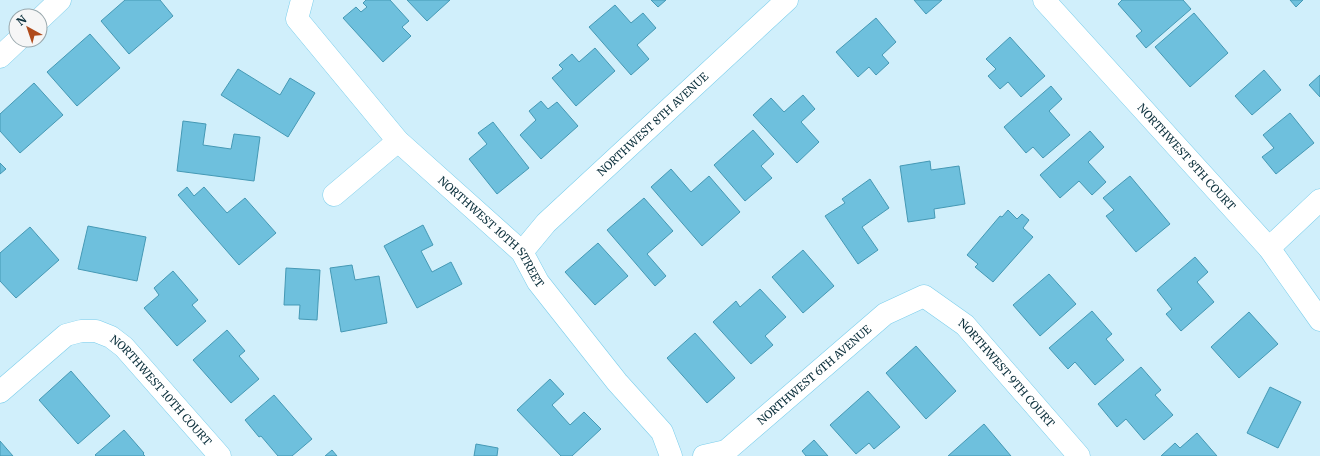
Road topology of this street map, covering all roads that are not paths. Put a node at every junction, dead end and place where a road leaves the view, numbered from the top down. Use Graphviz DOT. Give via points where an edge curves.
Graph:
graph roads {
  1 [pos="60,0"];
  2 [pos="787,0"];
  3 [pos="1044,0"];
  4 [pos="299,10"];
  5 [pos="48,11"];
  6 [pos="10,48"];
  7 [pos="0,57"];
  8 [pos="398,141"];
  9 [pos="334,195"];
  10 [pos="1320,200"];
  11 [pos="1268,248"];
  12 [pos="522,252"];
  13 [pos="926,297"];
  14 [pos="1320,320"];
  15 [pos="0,392"];
  16 [pos="220,456"];
  17 [pos="671,456"];
  18 [pos="704,456"];
  19 [pos="1079,456"];
  1 -- 5 [label="street"];
  2 -- 12 [label="street, NORTHWEST 8TH AVENUE" via="546,223"];
  3 -- 11 [label="street, NORTHWEST 8TH COURT"];
  4 -- 8 [label="street, NORTHWEST 10TH STREET"];
  6 -- 7 [label="street"];
  8 -- 9 [label="street"];
  8 -- 12 [label="street, NORTHWEST 10TH STREET"];
  10 -- 11 [label="street"];
  11 -- 14 [label="street, NORTHWEST 8TH COURT"];
  12 -- 17 [label="street, NORTHWEST 10TH STREET" via="538,282 617,382 662,432"];
  13 -- 18 [label="street, NORTHWEST 6TH AVENUE" via="885,314 726,451"];
  13 -- 19 [label="street, NORTHWEST 9TH COURT" via="965,326"];
  15 -- 16 [label="street, NORTHWEST 10TH COURT" via="66,335 96,331 111,337 124,347"];
}
